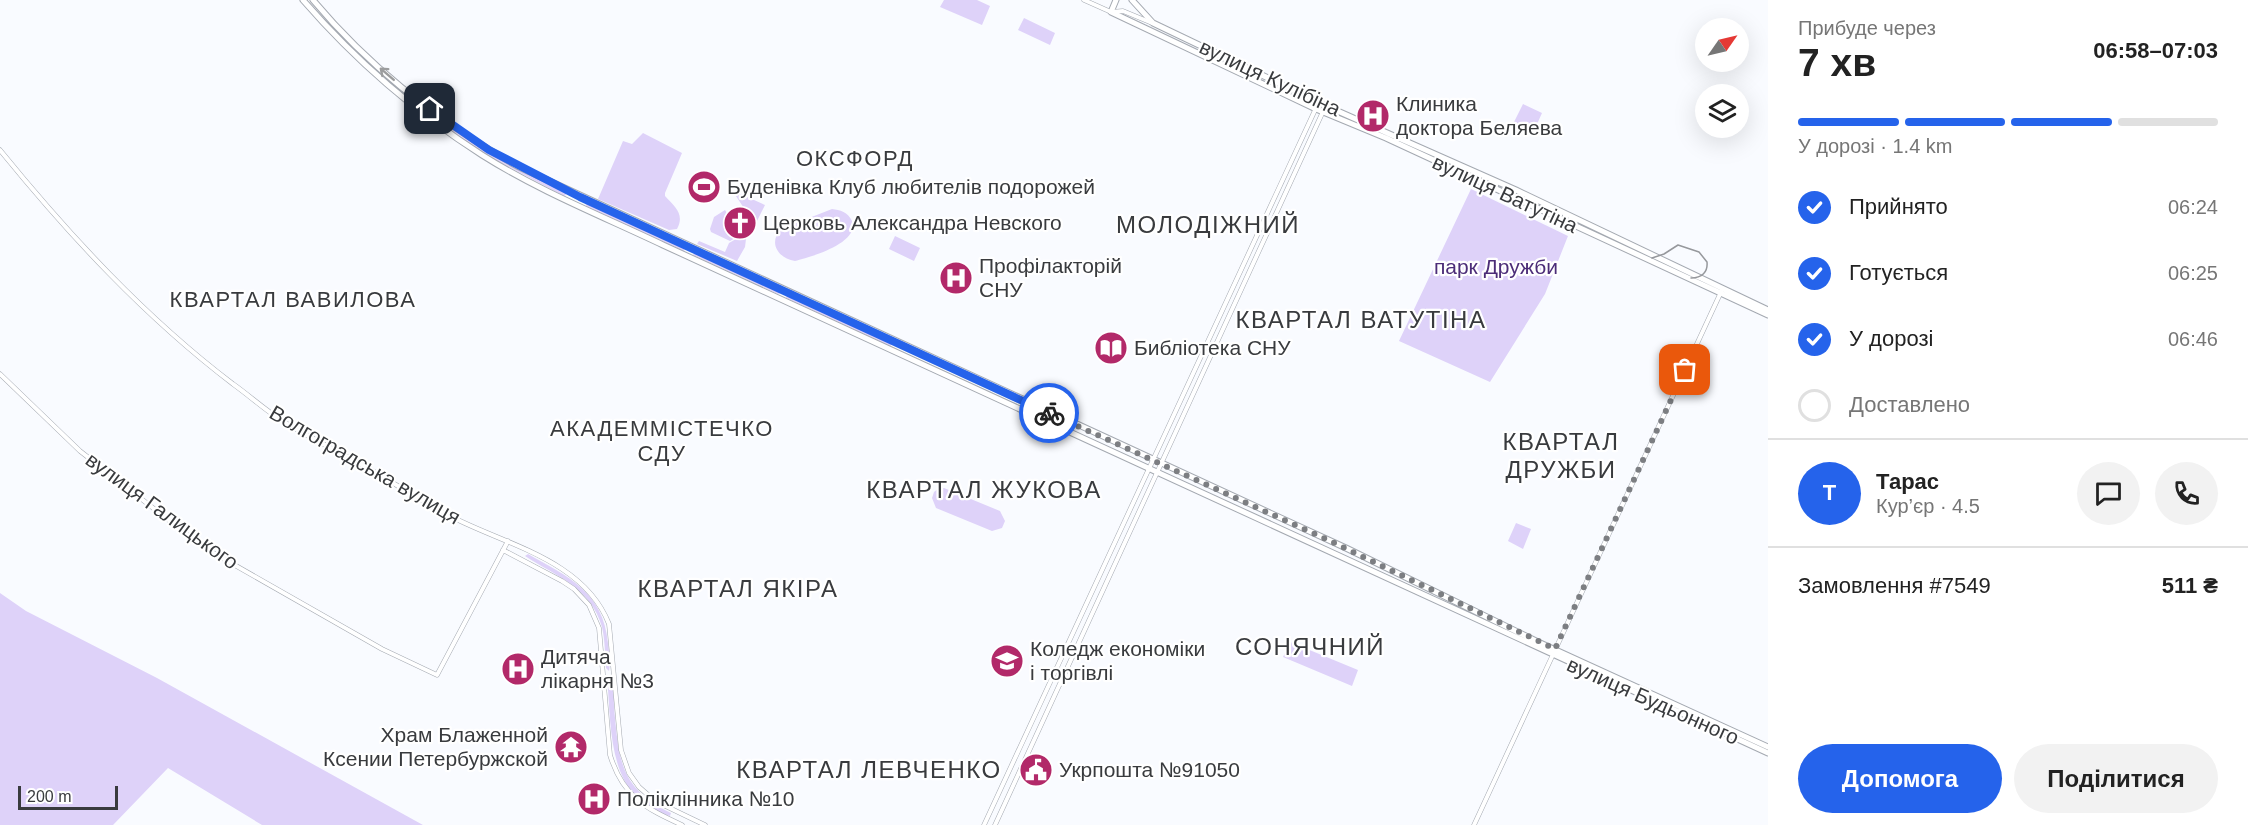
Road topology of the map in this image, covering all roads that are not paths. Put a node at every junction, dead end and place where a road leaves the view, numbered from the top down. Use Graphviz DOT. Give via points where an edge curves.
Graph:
graph roads {
  1 [pos="303,0"];
  2 [pos="313,0"];
  3 [pos="1084,0"];
  4 [pos="1116,0"];
  5 [pos="1132,0"];
  6 [pos="1111,12"];
  7 [pos="1153,23"];
  8 [pos="1182,37"];
  9 [pos="1319,102"];
  10 [pos="1326,105"];
  11 [pos="1316,109"];
  12 [pos="1323,112"];
  13 [pos="1391,134"];
  14 [pos="0,150"];
  15 [pos="785,290"];
  16 [pos="1721,291"];
  17 [pos="782,298"];
  18 [pos="1768,310"];
  19 [pos="1768,315"];
  20 [pos="0,374"];
  21 [pos="1153,460"];
  22 [pos="1161,464"];
  23 [pos="1149,469"];
  24 [pos="1157,473"];
  25 [pos="508,541"];
  26 [pos="503,550"];
  27 [pos="1554,652"];
  28 [pos="1768,747"];
  29 [pos="1768,753"];
  30 [pos="682,825"];
  31 [pos="705,825"];
  32 [pos="984,825"];
  33 [pos="995,825"];
  34 [pos="1474,825"];
  1 -- 17 [label="main road, вулиця Будьонного" via="389,86 483,156 574,203"];
  15 -- 2 [label="main road, вулиця Будьонного, one-way" via="580,197 489,150 394,80"];
  3 -- 6 [label="street, вулиця Ватутіна"];
  4 -- 6 [label="main road"];
  5 -- 7 [label="main road"];
  6 -- 7 [label="street, вулиця Ватутіна" via="1123,11"];
  6 -- 11 [label="main road, вулиця Ватутіна"];
  7 -- 8 [label="main road, вулиця Ватутіна"];
  8 -- 9 [label="main road, вулиця Кулібіна"];
  9 -- 10 [label="main road, вулиця Кулібіна"];
  9 -- 11 [label="street"];
  10 -- 12 [label="street"];
  10 -- 13 [label="main road, вулиця Кулібіна"];
  11 -- 12 [label="main road, вулиця Ватутіна"];
  11 -- 21 [label="street"];
  12 -- 16 [label="main road, вулиця Ватутіна"];
  12 -- 22 [label="street"];
  13 -- 16 [label="main road, вулиця Ватутіна" via="1527,195"];
  14 -- 25 [label="street, Волгоградська вулиця" via="81,245 140,305 211,367 283,421 440,511"];
  15 -- 17 [label="main road"];
  15 -- 21 [label="main road, вулиця Будьонного"];
  16 -- 18 [label="main road, вулиця Ватутіна"];
  16 -- 19 [label="main road, вулиця Ватутіна"];
  16 -- 27 [label="street"];
  17 -- 23 [label="main road, вулиця Будьонного"];
  20 -- 26 [label="street, вулиця Галицького" via="80,451 203,546 382,649 436,675"];
  21 -- 22 [label="main road, вулиця Будьонного"];
  21 -- 23 [label="street"];
  22 -- 24 [label="street"];
  22 -- 27 [label="main road, вулиця Будьонного" via="1346,548"];
  23 -- 24 [label="main road, вулиця Будьонного"];
  23 -- 32 [label="street"];
  24 -- 27 [label="main road, вулиця Будьонного"];
  24 -- 33 [label="street"];
  25 -- 26 [label="street"];
  25 -- 31 [label="street, Волгоградська вулиця" via="573,576 603,609 612,640 621,750 629,773 655,801"];
  26 -- 30 [label="street" via="562,580 589,605 599,628 610,755 616,772 641,804"];
  27 -- 28 [label="main road, вулиця Будьонного"];
  27 -- 29 [label="main road, вулиця Будьонного"];
  27 -- 34 [label="street"];
}
